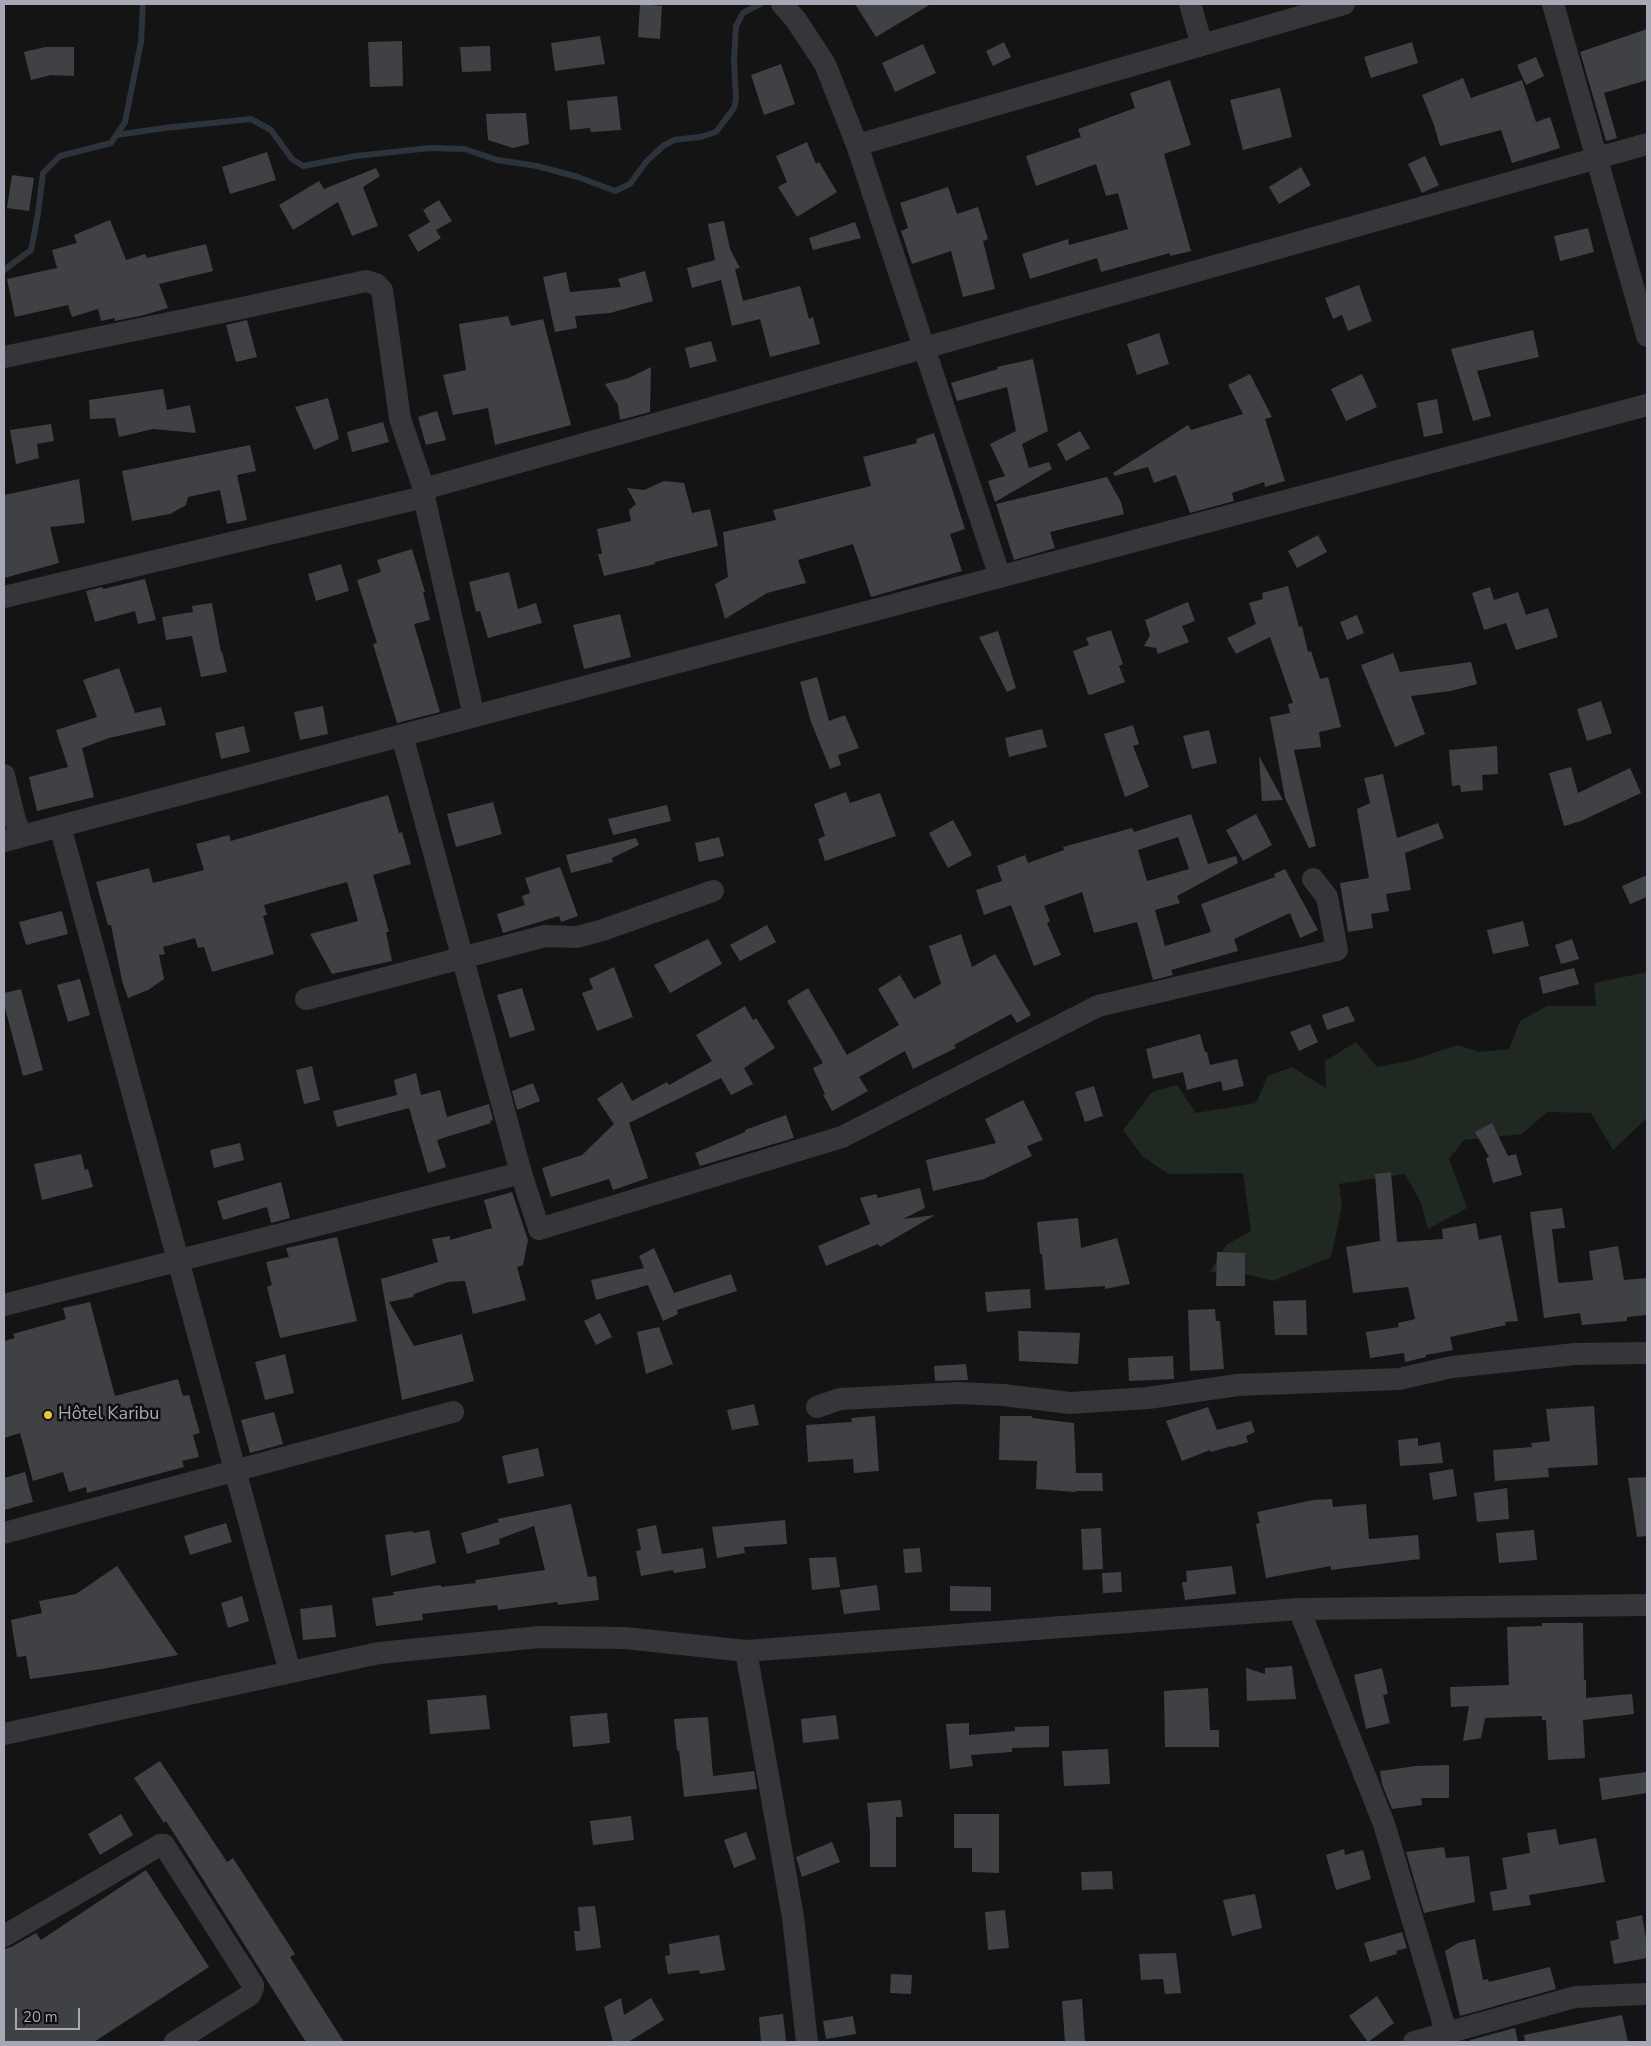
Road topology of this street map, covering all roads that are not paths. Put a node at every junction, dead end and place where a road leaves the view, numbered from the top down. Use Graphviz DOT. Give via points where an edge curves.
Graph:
graph roads {
  1 [pos="782,4"];
  2 [pos="1190,4"];
  3 [pos="1344,4"];
  4 [pos="1553,4"];
  5 [pos="1202,45"];
  6 [pos="1647,144"];
  7 [pos="857,145"];
  8 [pos="1598,158"];
  9 [pos="1647,336"];
  10 [pos="923,348"];
  11 [pos="4,357"];
  12 [pos="1647,406"];
  13 [pos="424,493"];
  14 [pos="1000,577"];
  15 [pos="4,596"];
  16 [pos="474,716"];
  17 [pos="402,735"];
  18 [pos="4,775"];
  19 [pos="60,826"];
  20 [pos="13,838"];
  21 [pos="1313,879"];
  22 [pos="713,891"];
  23 [pos="462,957"];
  24 [pos="306,999"];
  25 [pos="521,1173"];
  26 [pos="178,1260"];
  27 [pos="4,1305"];
  28 [pos="1647,1353"];
  29 [pos="817,1407"];
  30 [pos="453,1412"];
  31 [pos="236,1470"];
  32 [pos="4,1533"];
  33 [pos="1647,1605"];
  34 [pos="1299,1609"];
  35 [pos="746,1651"];
  36 [pos="290,1672"];
  37 [pos="4,1734"];
  38 [pos="4,1936"];
  39 [pos="1647,1994"];
  40 [pos="1448,2037"];
  41 [pos="175,2042"];
  42 [pos="807,2042"];
  43 [pos="1414,2042"];
  1 -- 7 [label="street" via="825,64"];
  2 -- 5 [label="street"];
  3 -- 5 [label="street"];
  4 -- 8 [label="street"];
  5 -- 7 [label="street"];
  6 -- 8 [label="street"];
  7 -- 10 [label="street"];
  8 -- 9 [label="street"];
  8 -- 10 [label="street"];
  10 -- 13 [label="street"];
  10 -- 14 [label="street"];
  11 -- 13 [label="street" via="371,282 382,290 400,419"];
  12 -- 14 [label="street"];
  13 -- 15 [label="street"];
  13 -- 16 [label="street"];
  14 -- 16 [label="street"];
  16 -- 17 [label="street"];
  17 -- 19 [label="street"];
  17 -- 23 [label="street"];
  18 -- 20 [label="street" via="15,820"];
  19 -- 20 [label="street"];
  19 -- 26 [label="street"];
  21 -- 25 [label="street" via="1327,897 1337,950 1098,1006 842,1137 539,1230"];
  22 -- 23 [label="street" via="577,937 545,936"];
  23 -- 24 [label="street"];
  23 -- 25 [label="street"];
  25 -- 26 [label="street"];
  26 -- 27 [label="street"];
  26 -- 31 [label="street"];
  28 -- 29 [label="street" via="1575,1354 1452,1367 1399,1379 1237,1385 1139,1399 1070,1404 958,1393 840,1399"];
  30 -- 31 [label="street"];
  31 -- 32 [label="street"];
  31 -- 36 [label="street"];
  33 -- 34 [label="street"];
  34 -- 35 [label="street"];
  34 -- 40 [label="street" via="1384,1824"];
  35 -- 36 [label="street" via="625,1638 540,1637 379,1654"];
  35 -- 42 [label="street" via="793,1917"];
  36 -- 37 [label="street"];
  38 -- 41 [label="street" via="164,1845 254,1988 250,1995"];
  39 -- 40 [label="street" via="1575,1997"];
  40 -- 43 [label="street"];
}
